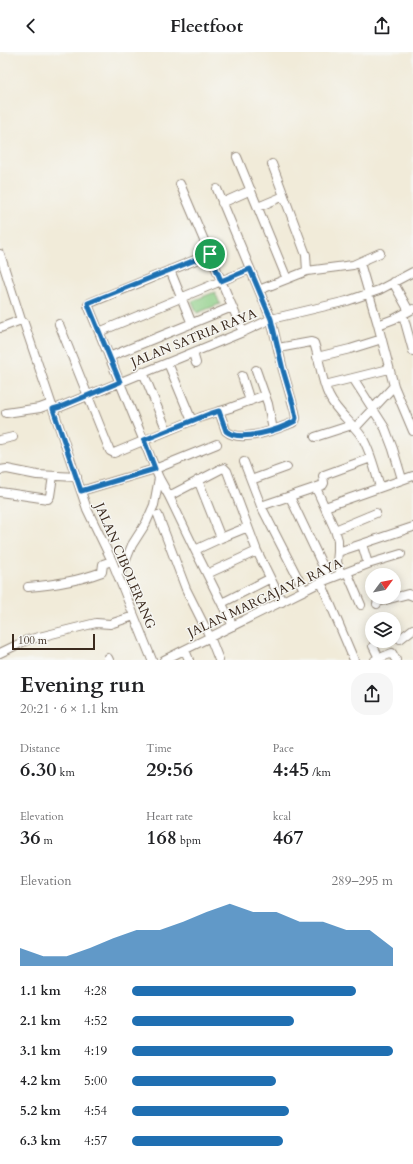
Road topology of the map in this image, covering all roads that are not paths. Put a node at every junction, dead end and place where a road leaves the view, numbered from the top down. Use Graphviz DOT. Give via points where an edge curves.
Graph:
graph roads {
  1 [pos="237,157"];
  2 [pos="272,164"];
  3 [pos="180,184"];
  4 [pos="217,189"];
  5 [pos="251,190"];
  6 [pos="284,196"];
  7 [pos="222,203"];
  8 [pos="258,207"];
  9 [pos="380,253"];
  10 [pos="0,254"];
  11 [pos="210,254"];
  12 [pos="360,263"];
  13 [pos="250,269"];
  14 [pos="170,270"];
  15 [pos="307,271"];
  16 [pos="413,272"];
  17 [pos="287,279"];
  18 [pos="221,281"];
  19 [pos="393,282"];
  20 [pos="259,290"];
  21 [pos="369,294"];
  22 [pos="181,297"];
  23 [pos="232,307"];
  24 [pos="408,312"];
  25 [pos="271,319"];
  26 [pos="21,320"];
  27 [pos="59,324"];
  28 [pos="192,324"];
  29 [pos="378,325"];
  30 [pos="0,328"];
  31 [pos="98,332"];
  32 [pos="243,332"];
  33 [pos="382,339"];
  34 [pos="278,348"];
  35 [pos="413,351"];
  36 [pos="193,353"];
  37 [pos="109,357"];
  38 [pos="317,357"];
  39 [pos="168,363"];
  40 [pos="196,363"];
  41 [pos="389,369"];
  42 [pos="256,370"];
  43 [pos="143,372"];
  44 [pos="242,376"];
  45 [pos="353,378"];
  46 [pos="120,382"];
  47 [pos="324,385"];
  48 [pos="394,386"];
  49 [pos="88,395"];
  50 [pos="265,395"];
  51 [pos="250,401"];
  52 [pos="52,407"];
  53 [pos="372,409"];
  54 [pos="219,411"];
  55 [pos="6,413"];
  56 [pos="192,421"];
  57 [pos="353,426"];
  58 [pos="167,430"];
  59 [pos="273,430"];
  60 [pos="413,430"];
  61 [pos="13,437"];
  62 [pos="315,437"];
  63 [pos="0,440"];
  64 [pos="144,440"];
  65 [pos="217,444"];
  66 [pos="371,458"];
  67 [pos="244,462"];
  68 [pos="287,467"];
  69 [pos="155,469"];
  70 [pos="0,470"];
  71 [pos="53,476"];
  72 [pos="413,476"];
  73 [pos="77,477"];
  74 [pos="159,478"];
  75 [pos="402,479"];
  76 [pos="198,480"];
  77 [pos="251,480"];
  78 [pos="380,487"];
  79 [pos="316,488"];
  80 [pos="81,491"];
  81 [pos="0,492"];
  82 [pos="169,496"];
  83 [pos="290,497"];
  84 [pos="261,506"];
  85 [pos="325,507"];
  86 [pos="376,514"];
  87 [pos="158,515"];
  88 [pos="248,527"];
  89 [pos="413,527"];
  90 [pos="335,530"];
  91 [pos="221,538"];
  92 [pos="362,544"];
  93 [pos="195,550"];
  94 [pos="257,551"];
  95 [pos="338,552"];
  96 [pos="401,554"];
  97 [pos="112,562"];
  98 [pos="368,564"];
  99 [pos="344,573"];
  100 [pos="116,574"];
  101 [pos="207,574"];
  102 [pos="270,579"];
  103 [pos="329,579"];
  104 [pos="321,582"];
  105 [pos="28,587"];
  106 [pos="304,590"];
  107 [pos="401,596"];
  108 [pos="413,596"];
  109 [pos="282,602"];
  110 [pos="222,603"];
  111 [pos="361,605"];
  112 [pos="134,616"];
  113 [pos="233,626"];
  114 [pos="413,629"];
  115 [pos="210,637"];
  116 [pos="401,637"];
  117 [pos="374,648"];
  118 [pos="185,650"];
  119 [pos="0,653"];
  120 [pos="377,659"];
  121 [pos="152,660"];
  122 [pos="164,660"];
  123 [pos="189,660"];
  124 [pos="219,660"];
  125 [pos="354,660"];
  126 [pos="396,660"];
  1 -- 5 [label="street"];
  2 -- 6 [label="street"];
  3 -- 11 [label="street"];
  4 -- 7 [label="street"];
  5 -- 7 [label="street"];
  5 -- 8 [label="street"];
  6 -- 8 [label="street"];
  6 -- 15 [label="street" via="306,255"];
  7 -- 13 [label="street"];
  8 -- 17 [label="street"];
  9 -- 12 [label="street"];
  10 -- 26 [label="street, JALAN CIBOLERANG"];
  11 -- 14 [label="street"];
  11 -- 18 [label="street"];
  12 -- 15 [label="street"];
  12 -- 21 [label="street"];
  13 -- 18 [label="street"];
  13 -- 20 [label="street"];
  14 -- 22 [label="street"];
  14 -- 31 [label="street" via="90,302 88,304"];
  15 -- 17 [label="street"];
  16 -- 19 [label="street, JALAN SATRIA RAYA"];
  17 -- 20 [label="street"];
  18 -- 22 [label="street"];
  18 -- 23 [label="street"];
  19 -- 21 [label="street, JALAN SATRIA RAYA"];
  19 -- 24 [label="street"];
  20 -- 25 [label="street"];
  21 -- 25 [label="street, JALAN SATRIA RAYA"];
  21 -- 29 [label="street"];
  22 -- 28 [label="street"];
  22 -- 31 [label="street"];
  23 -- 28 [label="street"];
  23 -- 32 [label="street"];
  24 -- 29 [label="street"];
  24 -- 35 [label="street"];
  25 -- 32 [label="street, JALAN SATRIA RAYA"];
  25 -- 34 [label="street"];
  26 -- 30 [label="street"];
  26 -- 52 [label="street, JALAN CIBOLERANG" via="27,330"];
  27 -- 49 [label="street"];
  28 -- 37 [label="street"];
  29 -- 33 [label="street"];
  31 -- 37 [label="street"];
  32 -- 36 [label="street, JALAN SATRIA RAYA"];
  33 -- 38 [label="street"];
  33 -- 41 [label="street"];
  34 -- 38 [label="street" via="313,342"];
  34 -- 59 [label="street" via="296,418 292,423"];
  36 -- 39 [label="street, JALAN SATRIA RAYA"];
  36 -- 40 [label="street"];
  37 -- 46 [label="street"];
  38 -- 47 [label="street"];
  39 -- 43 [label="street, JALAN SATRIA RAYA"];
  39 -- 56 [label="street"];
  41 -- 45 [label="street"];
  41 -- 48 [label="street"];
  42 -- 50 [label="street"];
  43 -- 46 [label="street, JALAN SATRIA RAYA"];
  43 -- 58 [label="street"];
  44 -- 51 [label="street"];
  45 -- 47 [label="street"];
  45 -- 53 [label="street"];
  46 -- 49 [label="street, JALAN SATRIA RAYA"];
  46 -- 64 [label="street"];
  47 -- 57 [label="street" via="336,407"];
  48 -- 53 [label="street"];
  48 -- 60 [label="street"];
  49 -- 52 [label="street, JALAN SATRIA RAYA" via="60,407"];
  49 -- 64 [label="street" via="112,452"];
  50 -- 51 [label="street"];
  50 -- 59 [label="street"];
  51 -- 54 [label="street"];
  52 -- 55 [label="street, JALAN SATRIA RAYA"];
  52 -- 73 [label="street, JALAN CIBOLERANG"];
  53 -- 57 [label="street"];
  53 -- 75 [label="street" via="387,432"];
  54 -- 56 [label="street"];
  54 -- 59 [label="street" via="228,433 252,436"];
  56 -- 58 [label="street"];
  57 -- 62 [label="street"];
  57 -- 66 [label="street" via="362,437"];
  58 -- 64 [label="street"];
  61 -- 63 [label="street"];
  64 -- 69 [label="street"];
  65 -- 69 [label="street"];
  66 -- 78 [label="street"];
  66 -- 79 [label="street" via="324,475 324,485"];
  67 -- 77 [label="street"];
  68 -- 77 [label="street"];
  69 -- 74 [label="street"];
  69 -- 80 [label="street"];
  70 -- 71 [label="street"];
  71 -- 73 [label="street"];
  71 -- 81 [label="street" via="48,499"];
  72 -- 75 [label="street"];
  73 -- 80 [label="street, JALAN CIBOLERANG"];
  74 -- 82 [label="street"];
  74 -- 100 [label="street" via="154,506 132,545 122,570"];
  75 -- 78 [label="street"];
  76 -- 82 [label="street"];
  76 -- 88 [label="street" via="226,469"];
  76 -- 91 [label="street"];
  77 -- 84 [label="street"];
  78 -- 85 [label="street"];
  79 -- 83 [label="street"];
  79 -- 85 [label="street"];
  80 -- 97 [label="street, JALAN CIBOLERANG"];
  82 -- 93 [label="street"];
  83 -- 84 [label="street"];
  83 -- 103 [label="street"];
  84 -- 106 [label="street"];
  85 -- 90 [label="street"];
  86 -- 90 [label="street"];
  87 -- 115 [label="street" via="186,589"];
  88 -- 91 [label="street"];
  88 -- 94 [label="street"];
  89 -- 92 [label="street"];
  90 -- 95 [label="street"];
  91 -- 93 [label="street"];
  92 -- 95 [label="street"];
  92 -- 98 [label="street"];
  93 -- 101 [label="street"];
  94 -- 101 [label="street"];
  94 -- 102 [label="street"];
  95 -- 99 [label="street" via="337,562"];
  96 -- 98 [label="street, JALAN MARGAJAYA RAYA"];
  97 -- 100 [label="street, JALAN CIBOLERANG"];
  97 -- 105 [label="street" via="103,564 103,571 78,580"];
  98 -- 99 [label="street, JALAN MARGAJAYA RAYA"];
  99 -- 103 [label="street, JALAN MARGAJAYA RAYA"];
  99 -- 111 [label="street"];
  100 -- 112 [label="street, JALAN CIBOLERANG"];
  101 -- 110 [label="street"];
  102 -- 109 [label="street"];
  102 -- 110 [label="street"];
  103 -- 104 [label="street, JALAN MARGAJAYA RAYA"];
  104 -- 106 [label="street, JALAN MARGAJAYA RAYA"];
  104 -- 125 [label="street"];
  106 -- 109 [label="street, JALAN MARGAJAYA RAYA"];
  107 -- 108 [label="street"];
  109 -- 113 [label="street, JALAN MARGAJAYA RAYA"];
  110 -- 113 [label="street"];
  112 -- 119 [label="street" via="110,624 96,622 27,640"];
  112 -- 121 [label="street, JALAN CIBOLERANG"];
  113 -- 115 [label="street, JALAN MARGAJAYA RAYA"];
  114 -- 116 [label="street"];
  115 -- 118 [label="street, JALAN MARGAJAYA RAYA"];
  115 -- 124 [label="street"];
  117 -- 120 [label="street"];
  118 -- 122 [label="street, JALAN MARGAJAYA RAYA"];
  118 -- 123 [label="street"];
  120 -- 126 [label="street" via="392,653"];
}
